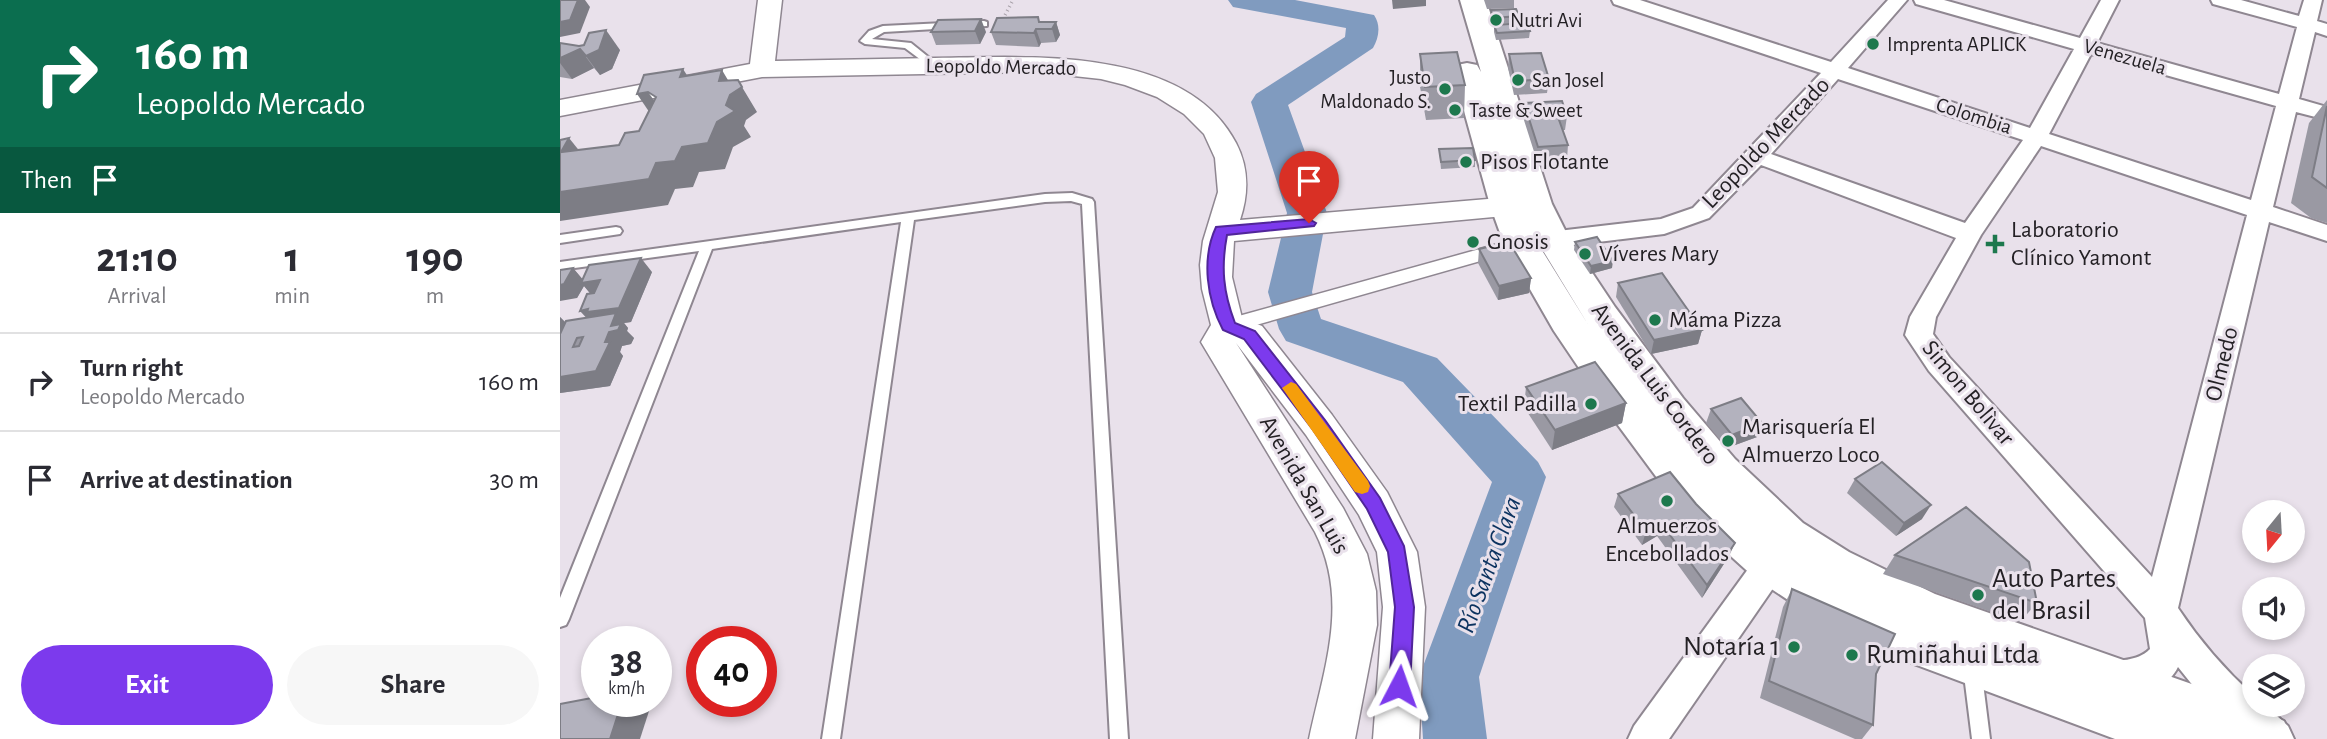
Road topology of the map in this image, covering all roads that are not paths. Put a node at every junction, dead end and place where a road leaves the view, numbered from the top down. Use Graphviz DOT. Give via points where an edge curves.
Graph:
graph roads {
  1 [pos="770,0"];
  2 [pos="1451,0"];
  3 [pos="1473,0"];
  4 [pos="1621,0"];
  5 [pos="1898,0"];
  6 [pos="1923,0"];
  7 [pos="2110,0"];
  8 [pos="2220,0"];
  9 [pos="1670,7"];
  10 [pos="2316,18"];
  11 [pos="984,24"];
  12 [pos="2086,46"];
  13 [pos="933,66"];
  14 [pos="762,69"];
  15 [pos="1835,70"];
  16 [pos="2287,103"];
  17 [pos="560,108"];
  18 [pos="2327,114"];
  19 [pos="2036,137"];
  20 [pos="1757,156"];
  21 [pos="2260,211"];
  22 [pos="908,217"];
  23 [pos="1529,223"];
  24 [pos="616,231"];
  25 [pos="1221,231"];
  26 [pos="2327,233"];
  27 [pos="1970,234"];
  28 [pos="560,239"];
  29 [pos="707,246"];
  30 [pos="560,266"];
  31 [pos="1228,326"];
  32 [pos="1771,564"];
  33 [pos="2160,610"];
  34 [pos="560,619"];
  35 [pos="1971,663"];
  36 [pos="2101,675"];
  37 [pos="831,739"];
  38 [pos="1119,739"];
  39 [pos="1332,739"];
  40 [pos="1396,739"];
  41 [pos="1647,739"];
  42 [pos="1981,739"];
  43 [pos="2185,739"];
  44 [pos="2266,739"];
  45 [pos="2275,739"];
  1 -- 14 [label="street"];
  2 -- 23 [label="main road, Avenida Luis Cordero" via="1465,65"];
  3 -- 23 [label="main road, Avenida Luis Cordero"];
  4 -- 9 [label="street, Colombia"];
  5 -- 15 [label="street, Leopoldo Mercado"];
  6 -- 12 [label="street, Venezuela"];
  7 -- 12 [label="street, Simon Bolìvar"];
  8 -- 10 [label="street"];
  9 -- 15 [label="street, Colombia"];
  10 -- 16 [label="street, Olmedo"];
  11 -- 13 [label="lane" via="883,29 865,41 908,45"];
  12 -- 16 [label="street, Venezuela"];
  12 -- 19 [label="street, Simon Bolìvar"];
  13 -- 14 [label="street, Leopoldo Mercado"];
  13 -- 25 [label="street, Leopoldo Mercado" via="1037,64 1094,69 1143,81 1189,104 1216,131 1231,163 1233,194"];
  14 -- 17 [label="street, Leopoldo Mercado"];
  15 -- 19 [label="street, Colombia"];
  15 -- 20 [label="street, Leopoldo Mercado"];
  16 -- 18 [label="street, Venezuela"];
  16 -- 21 [label="street, Olmedo"];
  19 -- 21 [label="street, Colombia"];
  19 -- 27 [label="street, Simon Bolìvar"];
  20 -- 23 [label="street, Leopoldo Mercado" via="1701,213 1664,226"];
  20 -- 27 [label="street"];
  21 -- 26 [label="street, Colombia"];
  21 -- 33 [label="street, Olmedo"];
  22 -- 29 [label="lane"];
  22 -- 37 [label="lane"];
  22 -- 38 [label="lane" via="1045,198 1088,202"];
  23 -- 25 [label="street, Leopoldo Mercado" via="1386,215"];
  23 -- 31 [label="street" via="1370,286"];
  23 -- 32 [label="main road, Avenida Luis Cordero" via="1567,322 1698,500"];
  23 -- 36 [label="main road, Avenida Luis Cordero" via="1720,471 1787,536 1833,566 1922,611"];
  24 -- 28 [label="lane"];
  25 -- 31 [label="street, Avenida San Luis" via="1214,261 1217,294"];
  27 -- 33 [label="street, Simon Bolìvar" via="1923,317 1919,335 1939,364"];
  29 -- 30 [label="lane"];
  29 -- 34 [label="lane"];
  31 -- 39 [label="street, Avenida San Luis" via="1218,342 1346,554 1355,591 1355,625"];
  31 -- 40 [label="street, Avenida San Luis" via="1250,335 1319,425 1374,504 1397,552 1404,607"];
  32 -- 35 [label="main road, Avenida Luis Cordero" via="1841,610"];
  32 -- 41 [label="street"];
  33 -- 36 [label="street, Olmedo" via="2169,642 2167,656 2157,668 2122,678"];
  33 -- 45 [label="street, Simon Bolìvar" via="2215,685"];
  35 -- 42 [label="lane"];
  35 -- 43 [label="main road, Avenida Luis Cordero"];
  36 -- 44 [label="main road, Avenida Luis Cordero"];
}
